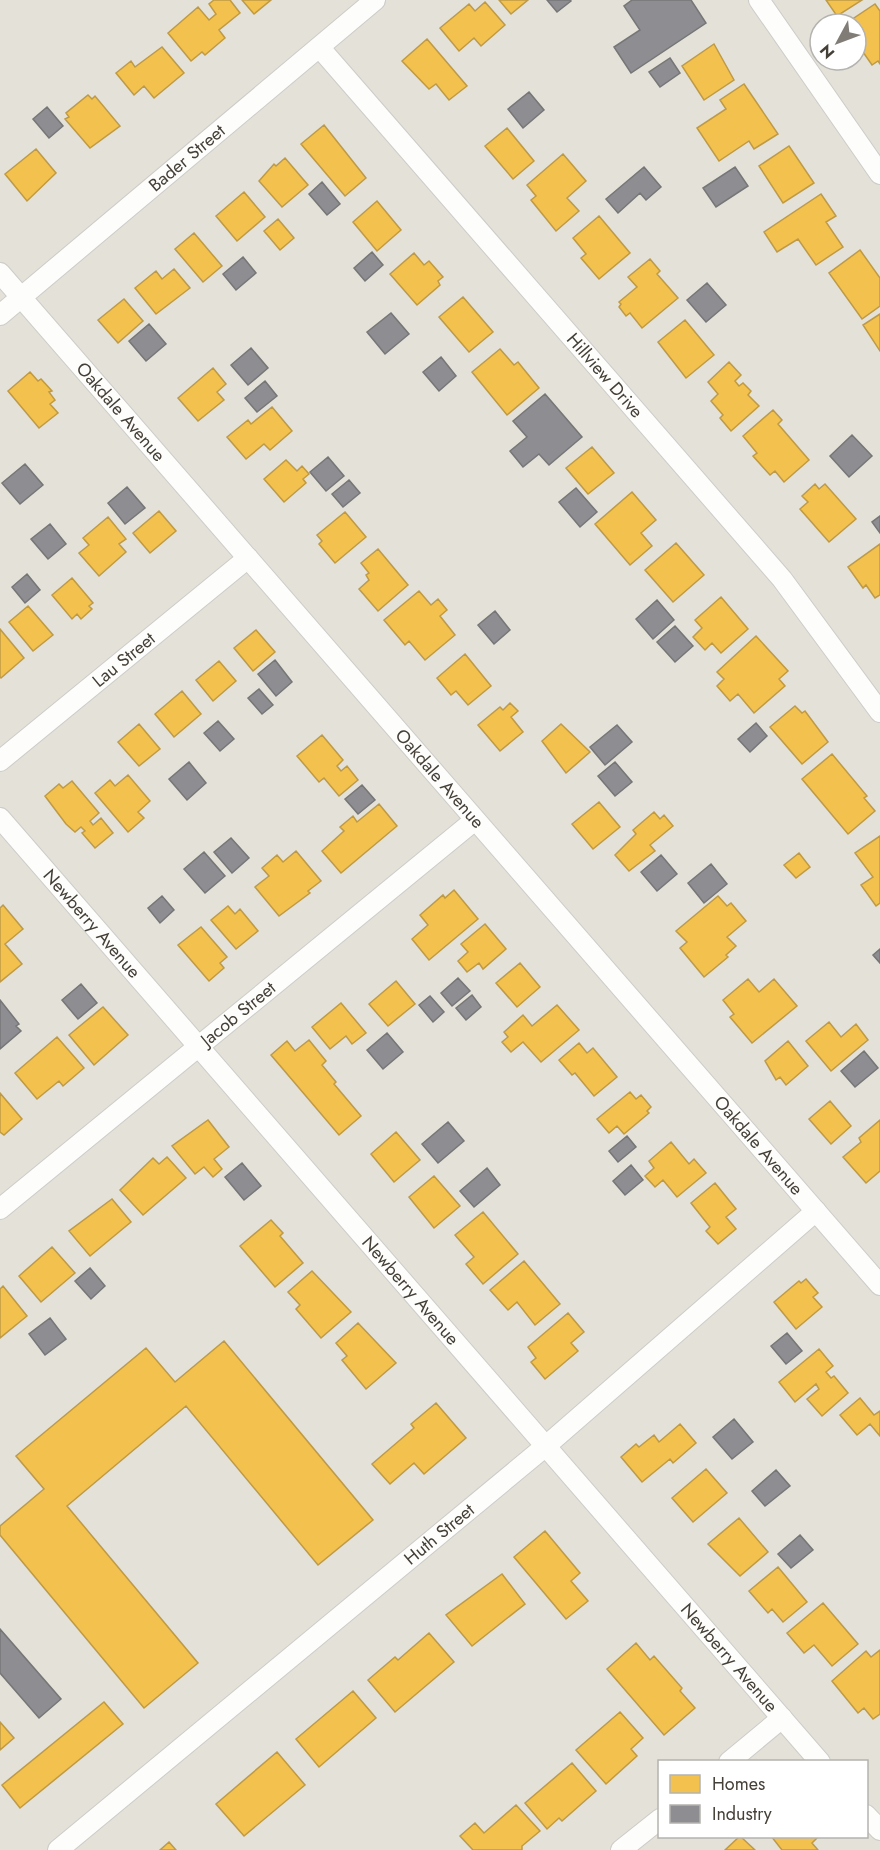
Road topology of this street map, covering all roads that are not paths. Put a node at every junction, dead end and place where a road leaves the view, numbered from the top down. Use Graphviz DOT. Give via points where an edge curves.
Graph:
graph roads {
  1 [pos="375,0"];
  2 [pos="759,0"];
  3 [pos="320,48"];
  4 [pos="880,174"];
  5 [pos="0,273"];
  6 [pos="21,297"];
  7 [pos="0,315"];
  8 [pos="248,558"];
  9 [pos="880,712"];
  10 [pos="0,761"];
  11 [pos="0,818"];
  12 [pos="475,820"];
  13 [pos="198,1046"];
  14 [pos="0,1209"];
  15 [pos="816,1211"];
  16 [pos="880,1285"];
  17 [pos="547,1445"];
  18 [pos="782,1718"];
  19 [pos="730,1760"];
  20 [pos="819,1760"];
  21 [pos="868,1816"];
  22 [pos="658,1821"];
  23 [pos="880,1830"];
  24 [pos="58,1850"];
  25 [pos="621,1850"];
  1 -- 3 [label="street, Bader Street"];
  2 -- 4 [label="street"];
  3 -- 6 [label="street, Bader Street"];
  3 -- 9 [label="street, Hillview Drive" via="782,579"];
  5 -- 6 [label="street, Oakdale Avenue"];
  6 -- 7 [label="street, Bader Street"];
  6 -- 8 [label="street, Oakdale Avenue"];
  8 -- 10 [label="street, Lau Street"];
  8 -- 12 [label="street, Oakdale Avenue"];
  11 -- 13 [label="street, Newberry Avenue"];
  12 -- 13 [label="street, Jacob Street"];
  12 -- 15 [label="street, Oakdale Avenue"];
  13 -- 14 [label="street, Jacob Street"];
  13 -- 17 [label="street, Newberry Avenue"];
  15 -- 16 [label="street, Oakdale Avenue"];
  15 -- 17 [label="street, Huth Street"];
  17 -- 18 [label="street, Newberry Avenue"];
  17 -- 24 [label="street, Huth Street"];
  18 -- 19 [label="street"];
  18 -- 20 [label="street, Newberry Avenue"];
  21 -- 23 [label="street"];
  22 -- 25 [label="street"];
}
